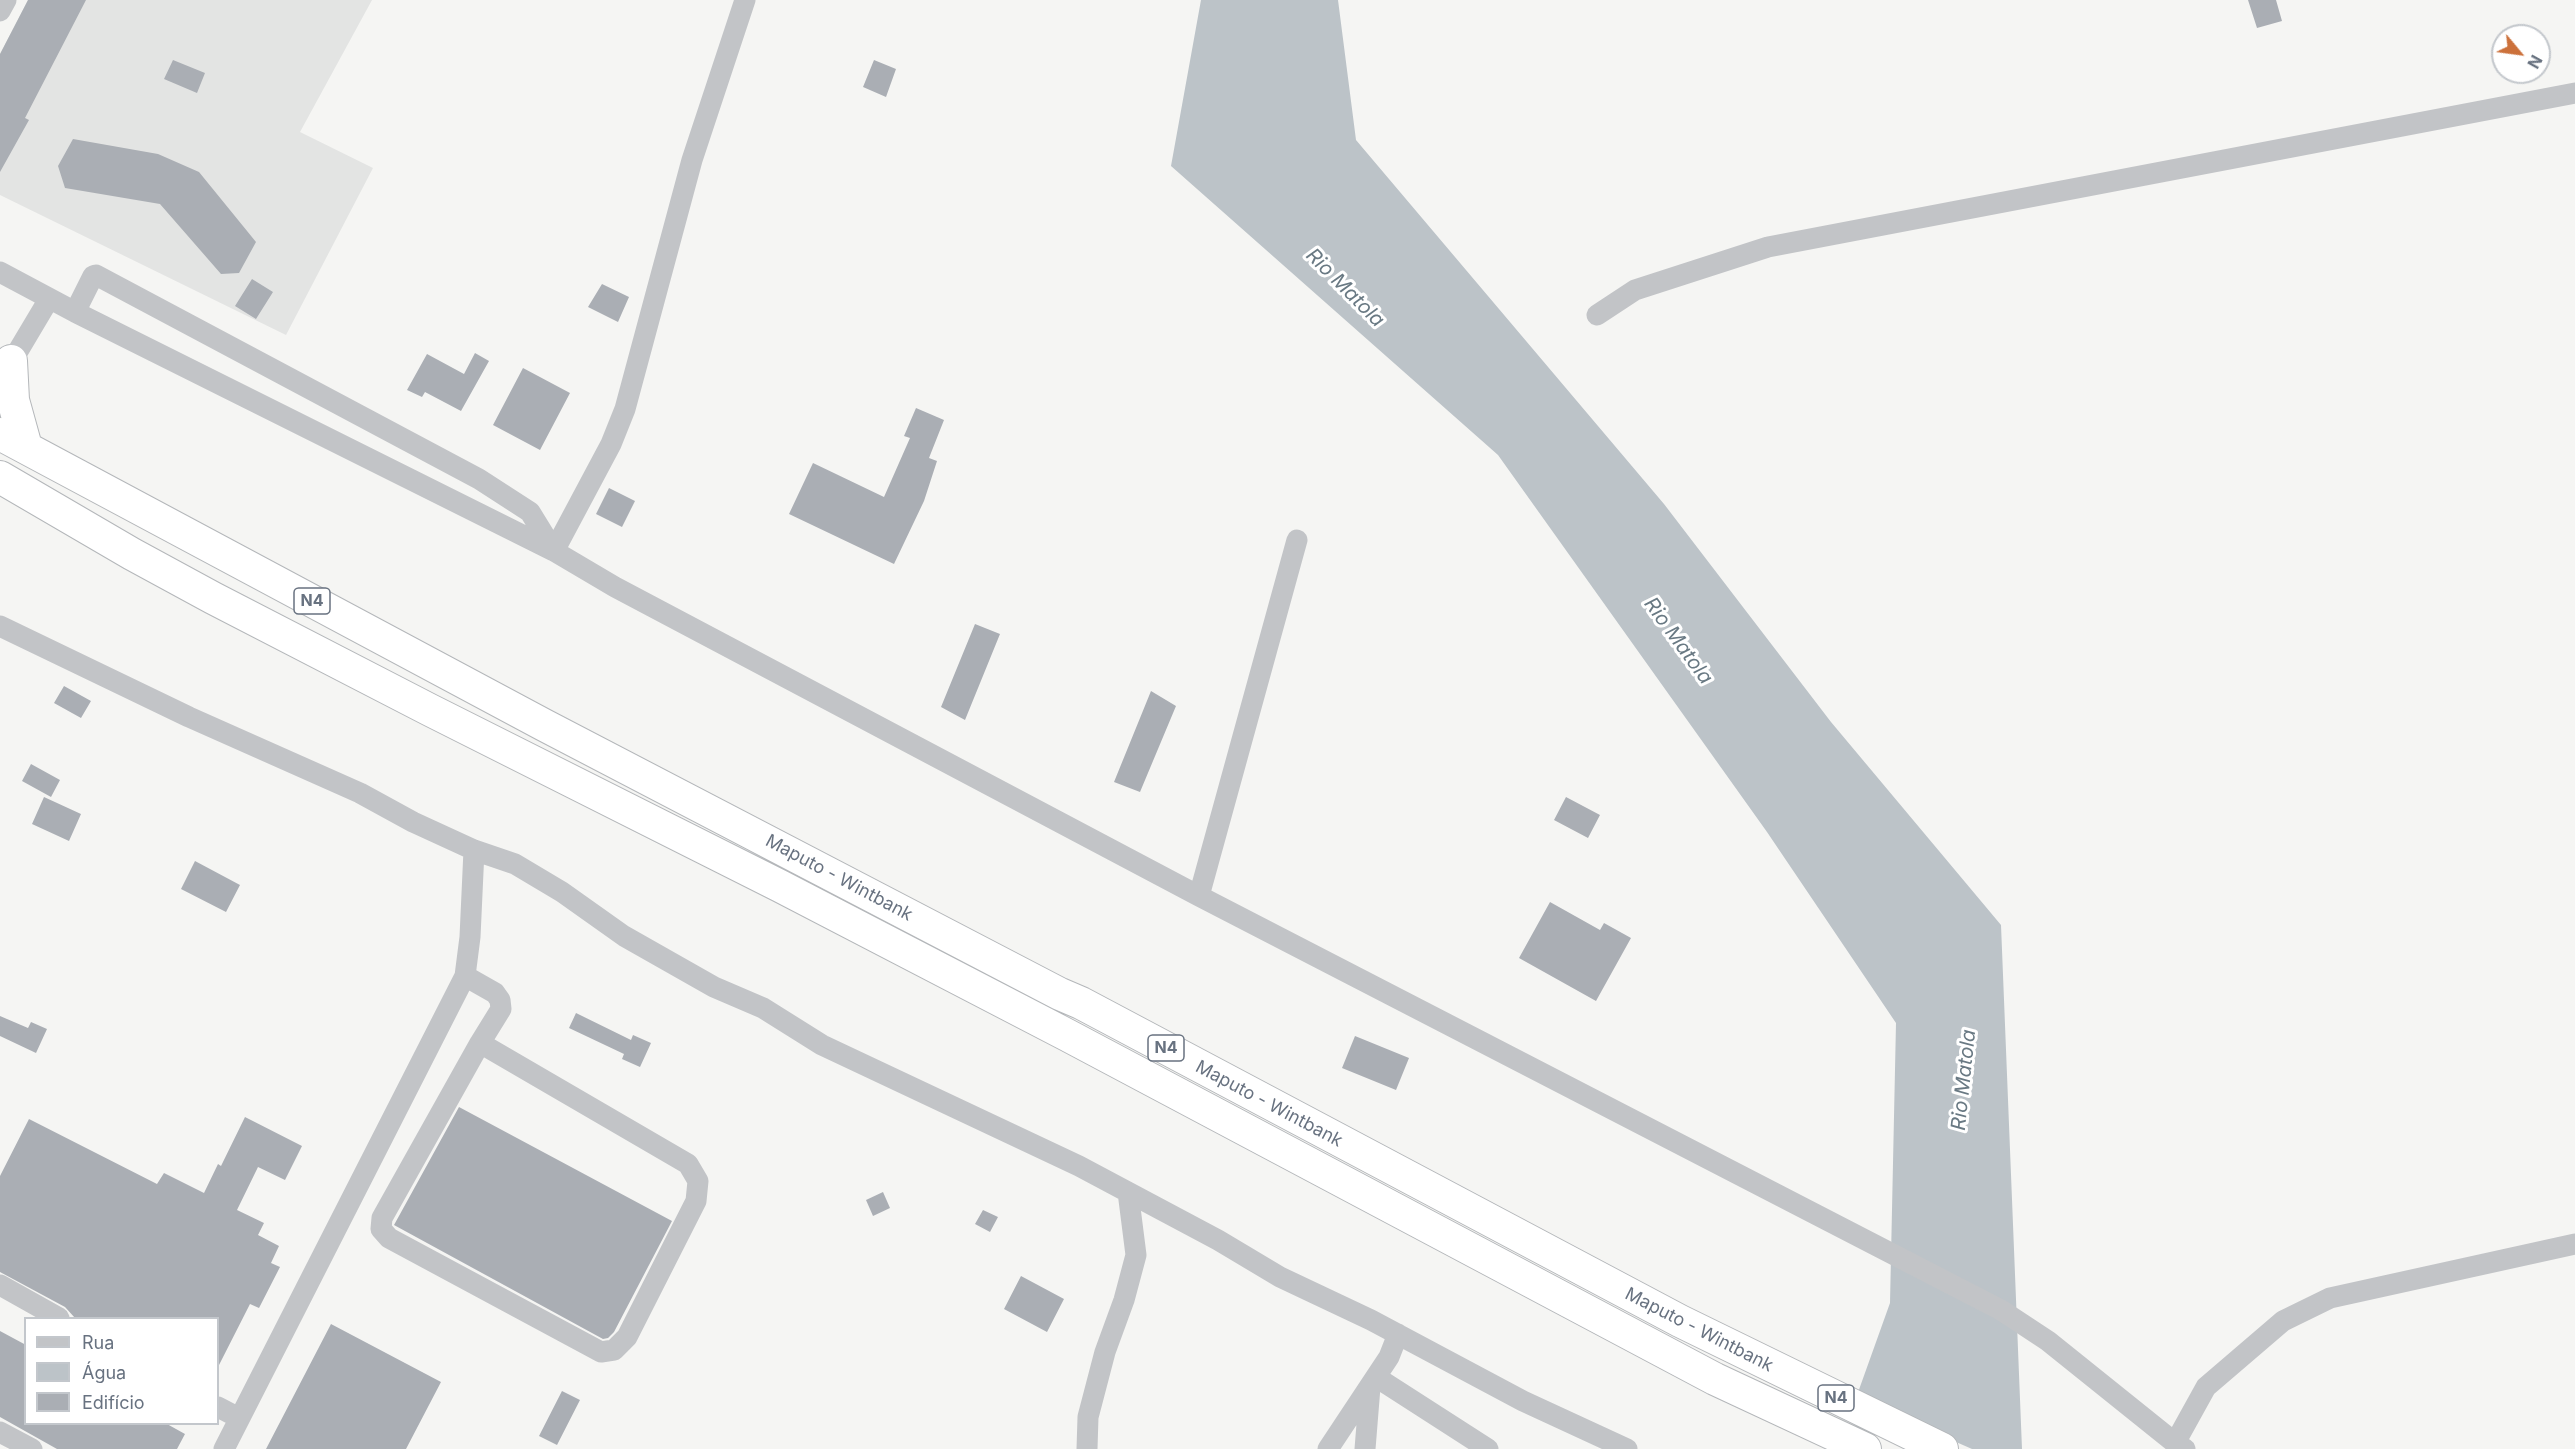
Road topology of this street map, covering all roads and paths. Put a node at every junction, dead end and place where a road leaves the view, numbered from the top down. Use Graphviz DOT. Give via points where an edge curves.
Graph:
graph roads {
  1 [pos="6,0"];
  2 [pos="745,0"];
  3 [pos="0,11"];
  4 [pos="2575,93"];
  5 [pos="0,272"];
  6 [pos="49,299"];
  7 [pos="75,312"];
  8 [pos="1597,315"];
  9 [pos="4,371"];
  10 [pos="13,441"];
  11 [pos="0,477"];
  12 [pos="14,495"];
  13 [pos="1297,540"];
  14 [pos="554,551"];
  15 [pos="0,626"];
  16 [pos="474,850"];
  17 [pos="1199,896"];
  18 [pos="465,976"];
  19 [pos="480,1043"];
  20 [pos="1128,1192"];
  21 [pos="2575,1244"];
  22 [pos="0,1285"];
  23 [pos="57,1317"];
  24 [pos="1398,1334"];
  25 [pos="1373,1382"];
  26 [pos="219,1408"];
  27 [pos="239,1419"];
  28 [pos="0,1432"];
  29 [pos="2180,1446"];
  30 [pos="32,1449"];
  31 [pos="224,1449"];
  32 [pos="1087,1449"];
  33 [pos="1328,1449"];
  34 [pos="1365,1449"];
  35 [pos="1488,1449"];
  36 [pos="1627,1449"];
  37 [pos="1865,1449"];
  38 [pos="1942,1449"];
  1 -- 3 [label="street"];
  2 -- 14 [label="street" via="692,160 625,409 611,444"];
  4 -- 8 [label="street" via="1768,247 1635,290"];
  5 -- 6 [label="street"];
  6 -- 7 [label="street"];
  6 -- 9 [label="street"];
  7 -- 14 [label="street"];
  7 -- 14 [label="street" via="96,275 479,479 530,512"];
  9 -- 10 [label="highway" via="13,400"];
  10 -- 38 [label="highway, Maputo - Wintbank / N4" via="533,720 1081,1003 1690,1327"];
  11 -- 12 [label="highway, N4"];
  12 -- 37 [label="highway, Maputo - Wintbank / N4" via="1067,1035 1715,1379"];
  13 -- 17 [label="street"];
  14 -- 17 [label="street" via="625,593"];
  15 -- 16 [label="street"];
  16 -- 18 [label="street"];
  16 -- 20 [label="street" via="515,864 624,936 714,987 763,1008 822,1045"];
  17 -- 29 [label="street" via="2001,1310 2048,1341"];
  18 -- 19 [label="street" via="500,1000 501,1009"];
  18 -- 27 [label="street"];
  19 -- 19 [label="street" via="688,1164 698,1181 696,1201 627,1337 614,1350 601,1352 389,1238 381,1229 382,1218"];
  20 -- 24 [label="street" via="1280,1277"];
  20 -- 32 [label="street" via="1136,1255 1088,1418"];
  21 -- 29 [label="street" via="2330,1298 2283,1321 2206,1387"];
  22 -- 23 [label="street"];
  24 -- 25 [label="street"];
  24 -- 36 [label="street" via="1523,1401"];
  25 -- 33 [label="street"];
  25 -- 34 [label="street"];
  25 -- 35 [label="street"];
  26 -- 27 [label="street"];
  27 -- 31 [label="street"];
  28 -- 30 [label="street"];
}
